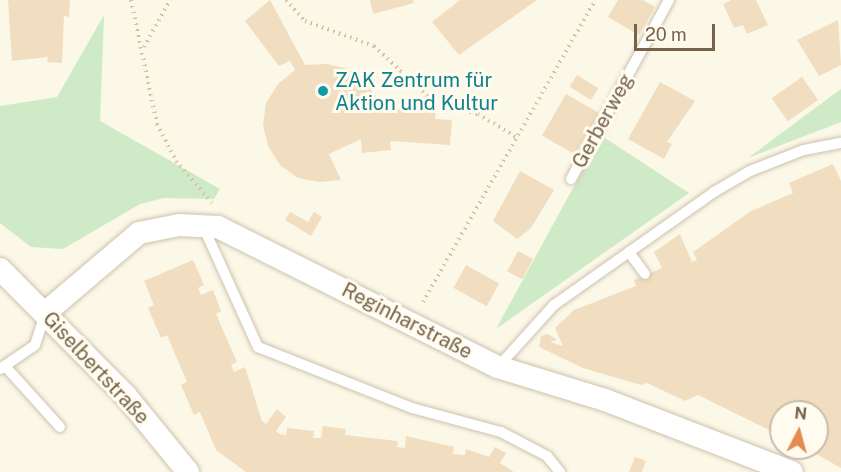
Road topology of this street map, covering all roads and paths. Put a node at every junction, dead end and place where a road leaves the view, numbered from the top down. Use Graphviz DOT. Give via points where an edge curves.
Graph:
graph roads {
  1 [pos="131,0"];
  2 [pos="170,0"];
  3 [pos="286,0"];
  4 [pos="595,0"];
  5 [pos="669,0"];
  6 [pos="144,48"];
  7 [pos="518,138"];
  8 [pos="841,143"];
  9 [pos="571,179"];
  10 [pos="210,226"];
  11 [pos="629,252"];
  12 [pos="0,269"];
  13 [pos="645,274"];
  14 [pos="45,313"];
  15 [pos="410,326"];
  16 [pos="2,367"];
  17 [pos="498,367"];
  18 [pos="60,427"];
  19 [pos="188,472"];
  20 [pos="560,472"];
  21 [pos="792,472"];
  1 -- 6 [label="path"];
  2 -- 6 [label="path"];
  3 -- 7 [label="path" via="305,21 374,46 435,103 478,114"];
  4 -- 7 [label="path"];
  5 -- 9 [label="lane, Gerberweg"];
  6 -- 10 [label="path" via="157,124 176,161 217,210"];
  7 -- 15 [label="path"];
  8 -- 11 [label="lane" via="804,150 750,171"];
  10 -- 14 [label="street, Reginharstraße" via="179,225 139,233"];
  10 -- 15 [label="street, Reginharstraße" via="272,250"];
  10 -- 20 [label="lane" via="258,347 412,408 501,432 547,456"];
  11 -- 13 [label="lane"];
  11 -- 17 [label="lane" via="554,305"];
  12 -- 14 [label="street, Giselbertstraße"];
  14 -- 16 [label="lane" via="35,345"];
  14 -- 19 [label="street, Giselbertstraße" via="126,396"];
  15 -- 17 [label="street, Reginharstraße"];
  16 -- 18 [label="lane"];
  17 -- 21 [label="street, Reginharstraße" via="617,404"];
}
